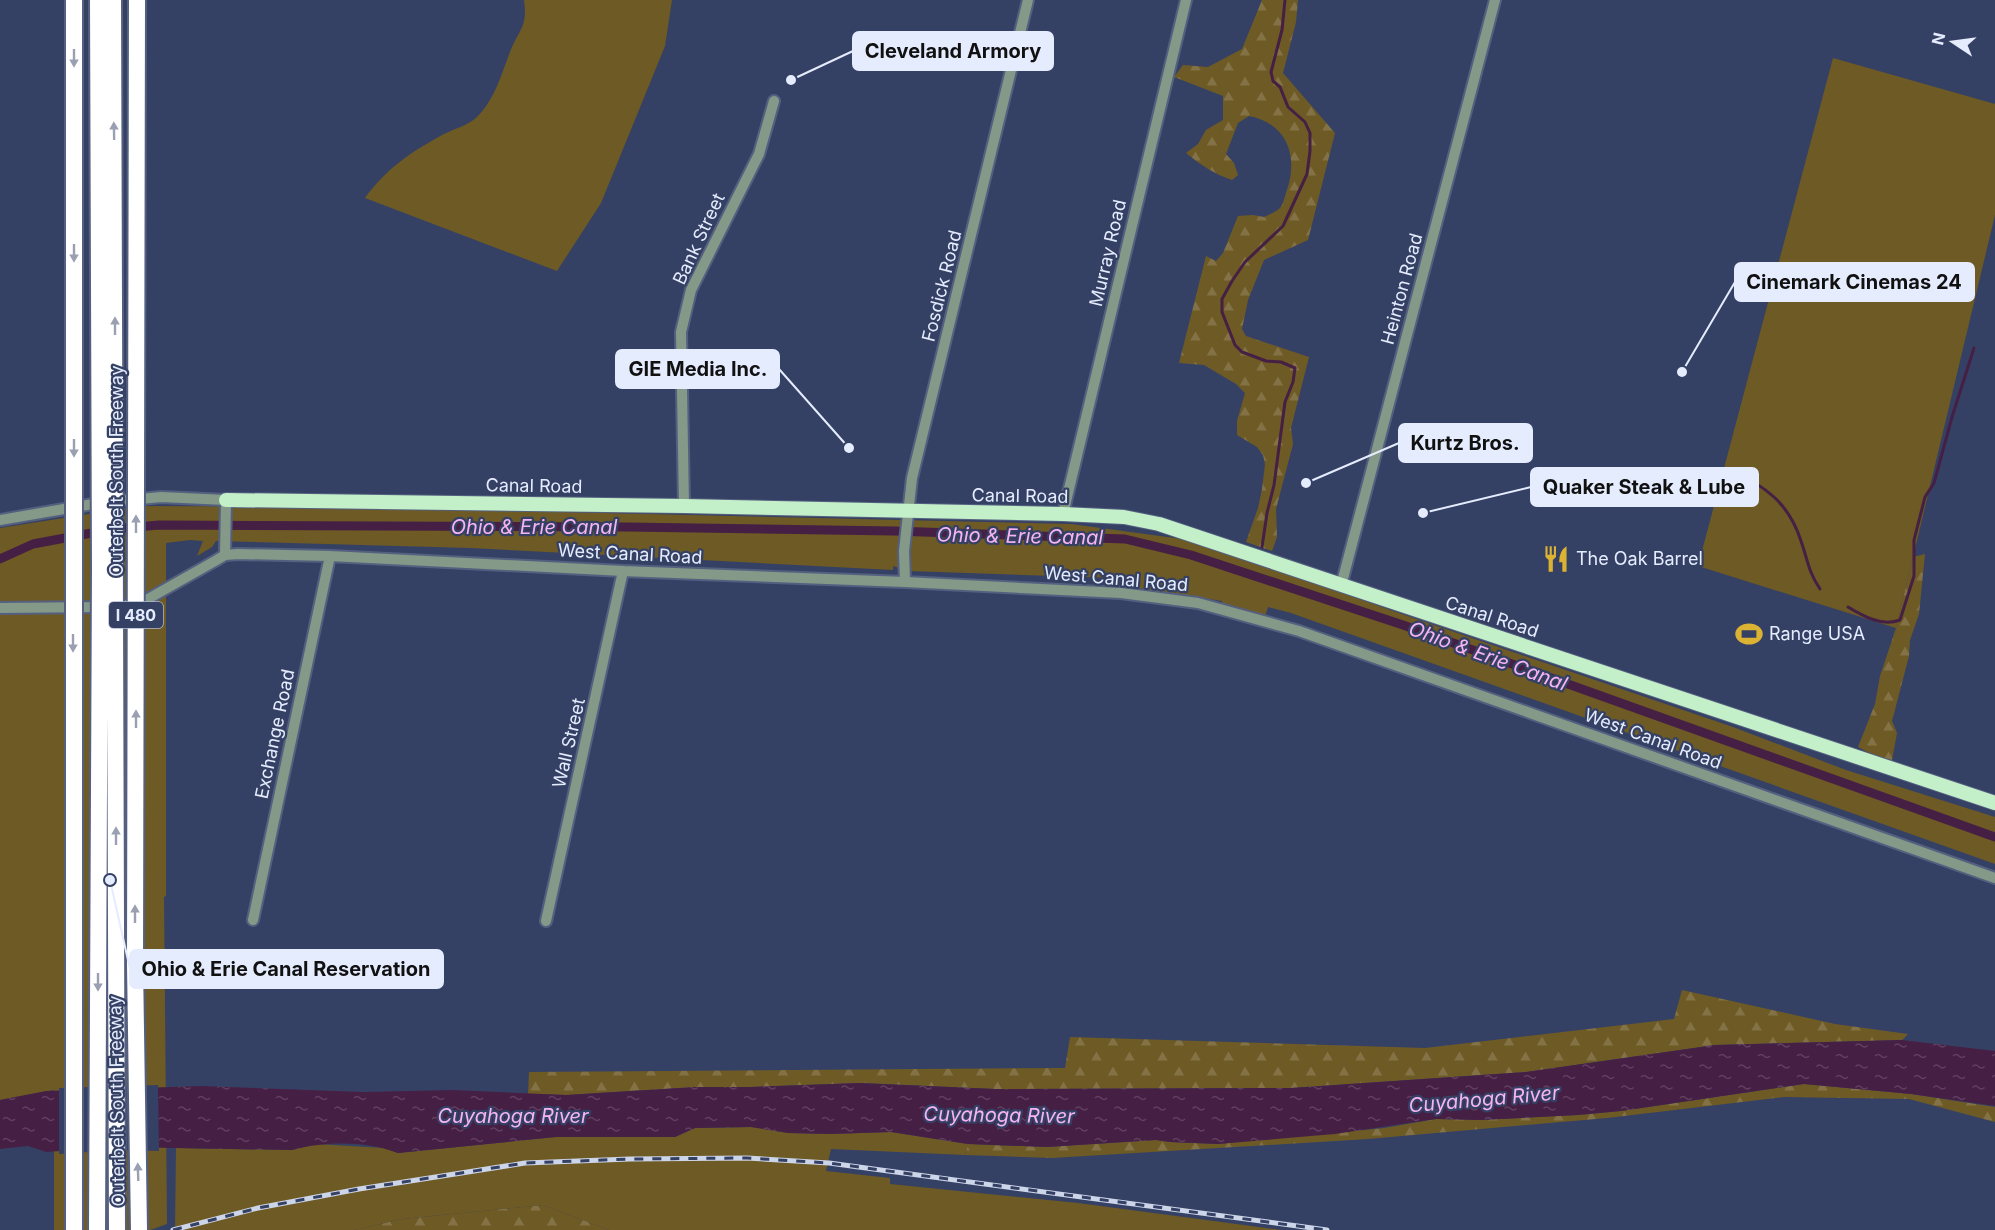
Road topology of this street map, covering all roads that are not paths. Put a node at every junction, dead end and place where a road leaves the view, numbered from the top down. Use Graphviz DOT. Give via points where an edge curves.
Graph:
graph roads {
  1 [pos="74,0"];
  2 [pos="98,0"];
  3 [pos="113,0"];
  4 [pos="137,0"];
  5 [pos="1028,0"];
  6 [pos="1186,0"];
  7 [pos="1495,0"];
  8 [pos="774,101"];
  9 [pos="226,500"];
  10 [pos="684,506"];
  11 [pos="1063,514"];
  12 [pos="906,518"];
  13 [pos="0,520"];
  14 [pos="225,555"];
  15 [pos="330,556"];
  16 [pos="623,571"];
  17 [pos="905,582"];
  18 [pos="1341,586"];
  19 [pos="0,608"];
  20 [pos="1995,803"];
  21 [pos="1995,878"];
  22 [pos="253,920"];
  23 [pos="546,921"];
  24 [pos="74,1230"];
  25 [pos="98,1230"];
  26 [pos="117,1230"];
  27 [pos="139,1230"];
  1 -- 24 [label="highway, one-way, bridge"];
  2 -- 25 [label="highway, one-way, bridge"];
  26 -- 3 [label="highway, one-way, bridge"];
  27 -- 4 [label="highway, Outerbelt South Freeway / I 480, one-way, bridge" via="135,964"];
  5 -- 12 [label="street, Fosdick Road" via="912,478"];
  6 -- 11 [label="street, Murray Road"];
  7 -- 18 [label="street, Heinton Road"];
  8 -- 10 [label="street, Bank Street" via="759,154 691,290 681,332"];
  9 -- 10 [label="main road, Canal Road"];
  9 -- 13 [label="street, Canal Road" via="161,497"];
  9 -- 14 [label="street"];
  10 -- 12 [label="main road, Canal Road"];
  11 -- 12 [label="main road, Canal Road"];
  11 -- 18 [label="main road, Canal Road" via="1124,517 1159,524"];
  12 -- 17 [label="street, Fosdick Road"];
  14 -- 15 [label="street, West Canal Road"];
  14 -- 19 [label="street, West Canal Road" via="139,604"];
  15 -- 16 [label="street, West Canal Road"];
  15 -- 22 [label="street, Exchange Road"];
  16 -- 17 [label="street, West Canal Road"];
  16 -- 23 [label="street, Wall Street"];
  17 -- 21 [label="street, West Canal Road" via="1134,594 1235,612 1307,634"];
  18 -- 20 [label="main road, Canal Road"];
}
